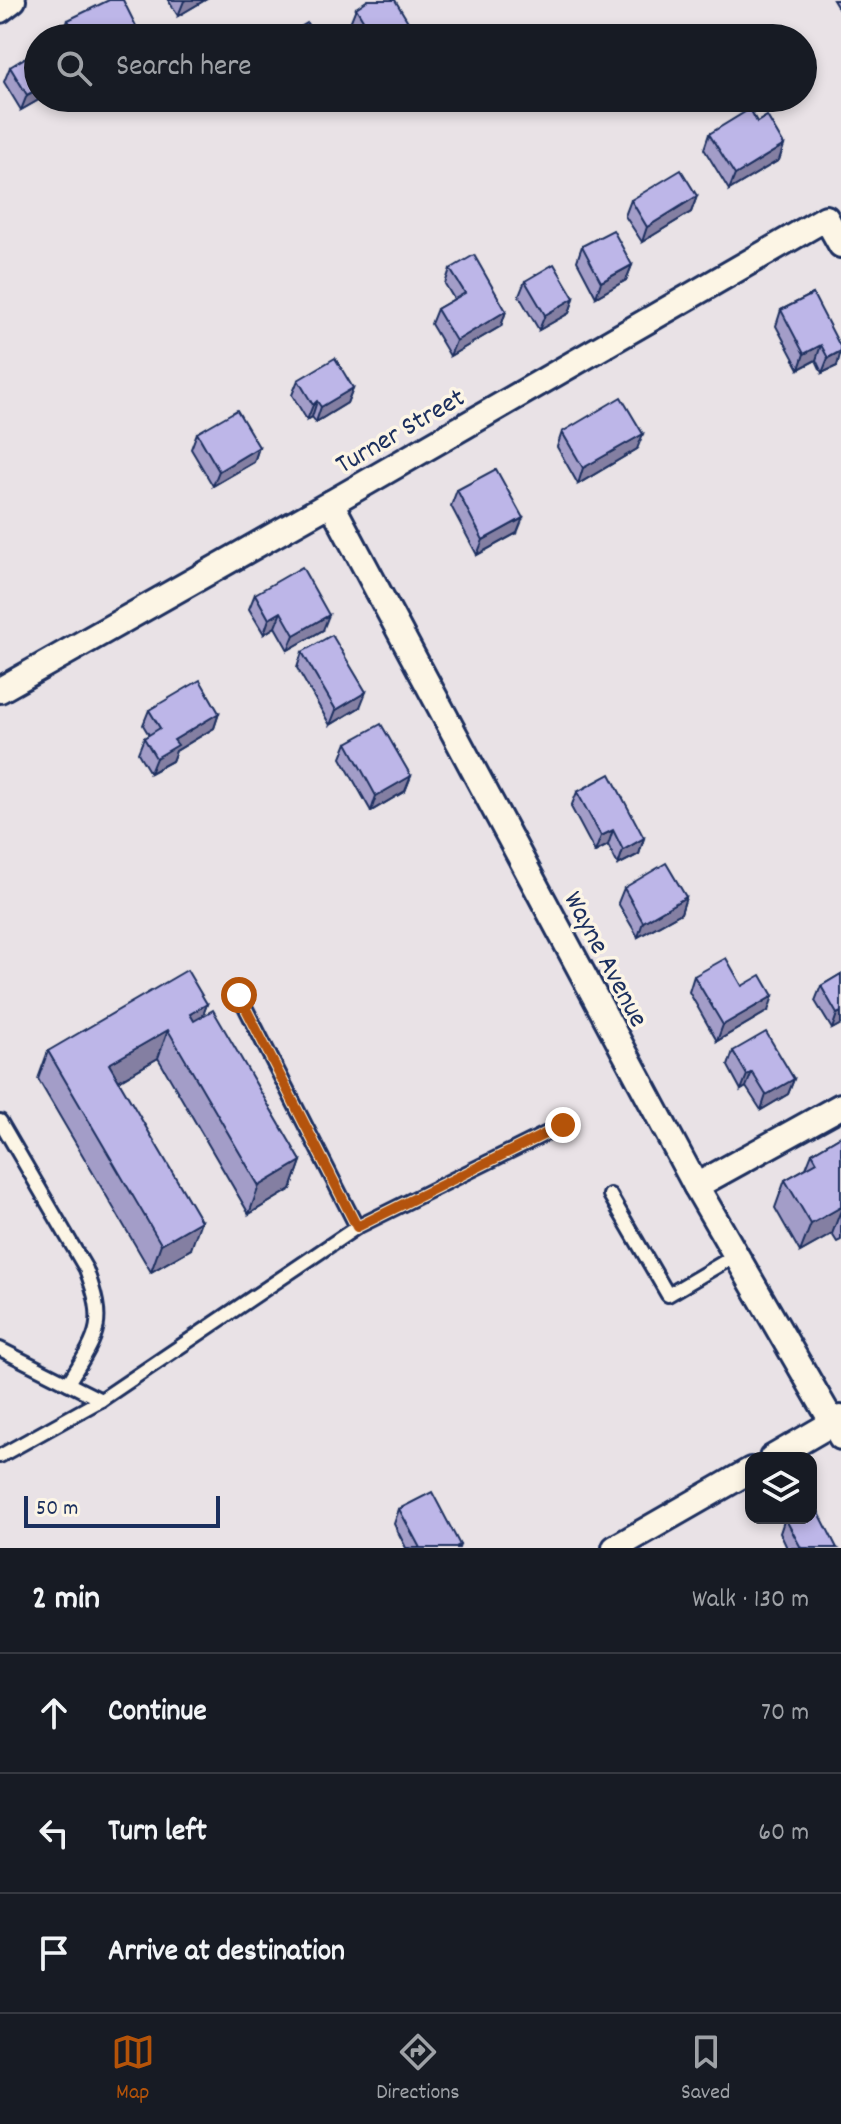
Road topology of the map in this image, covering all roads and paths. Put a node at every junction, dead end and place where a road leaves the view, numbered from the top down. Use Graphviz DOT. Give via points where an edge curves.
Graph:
graph roads {
  1 [pos="13,0"];
  2 [pos="0,10"];
  3 [pos="841,245"];
  4 [pos="331,503"];
  5 [pos="0,690"];
  6 [pos="239,995"];
  7 [pos="841,1106"];
  8 [pos="0,1121"];
  9 [pos="563,1125"];
  10 [pos="696,1186"];
  11 [pos="610,1195"];
  12 [pos="357,1227"];
  13 [pos="736,1255"];
  14 [pos="0,1349"];
  15 [pos="68,1383"];
  16 [pos="101,1400"];
  17 [pos="838,1426"];
  18 [pos="784,1452"];
  19 [pos="0,1456"];
  20 [pos="745,1473"];
  21 [pos="615,1548"];
  1 -- 2 [label="street"];
  3 -- 4 [label="street, Turner Street" via="826,218"];
  4 -- 5 [label="street, Turner Street"];
  4 -- 10 [label="street, Wayne Avenue"];
  6 -- 12 [label="lane"];
  7 -- 10 [label="street"];
  8 -- 15 [label="lane" via="94,1290 98,1326"];
  9 -- 12 [label="lane"];
  10 -- 13 [label="street, Wayne Avenue"];
  11 -- 13 [label="lane" via="668,1295"];
  12 -- 16 [label="lane"];
  13 -- 17 [label="street, Wayne Avenue"];
  14 -- 15 [label="lane"];
  15 -- 16 [label="lane"];
  16 -- 19 [label="lane"];
  17 -- 18 [label="street"];
  20 -- 21 [label="street"];
}
